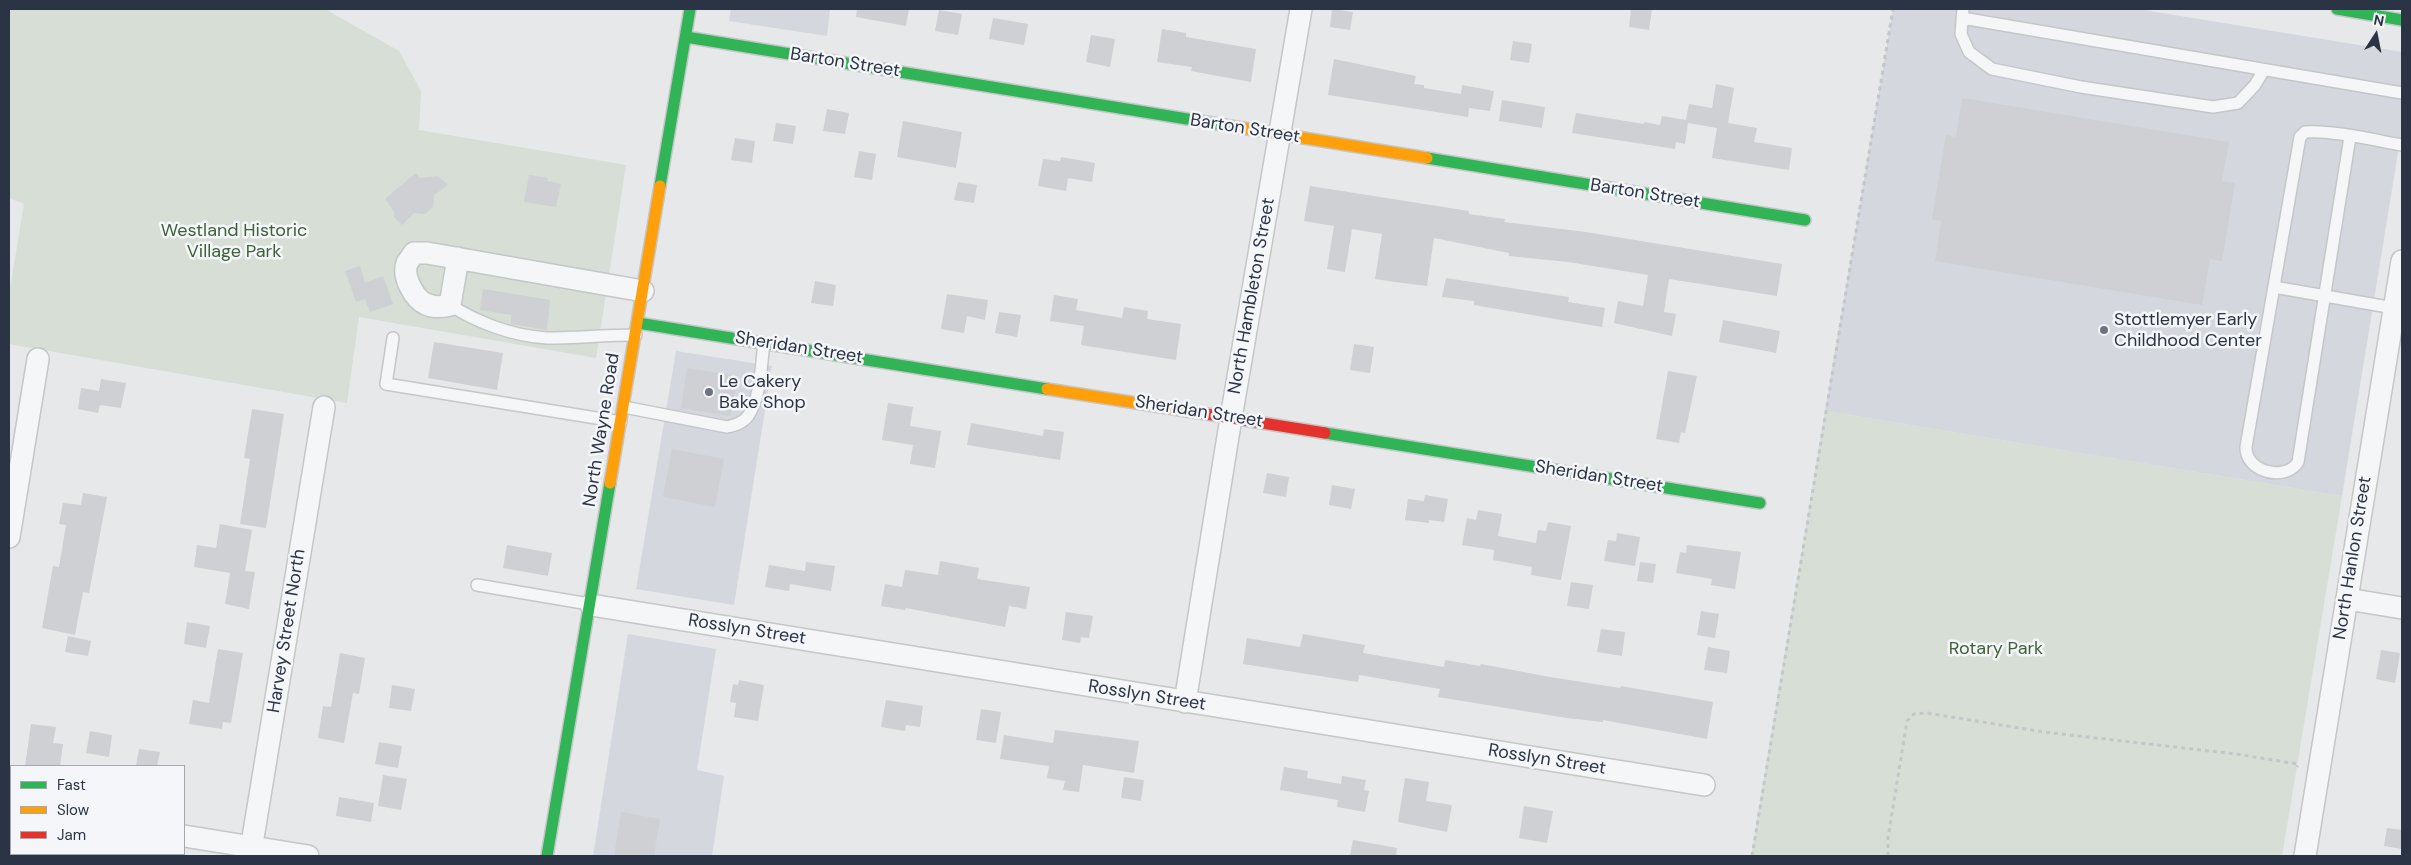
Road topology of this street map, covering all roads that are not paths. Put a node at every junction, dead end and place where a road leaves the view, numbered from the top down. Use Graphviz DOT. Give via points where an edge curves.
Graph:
graph roads {
  1 [pos="690,9"];
  2 [pos="1302,9"];
  3 [pos="2337,9"];
  4 [pos="1963,14"];
  5 [pos="2402,20"];
  6 [pos="686,37"];
  7 [pos="2264,70"];
  8 [pos="2402,94"];
  9 [pos="1279,134"];
  10 [pos="2350,137"];
  11 [pos="2402,145"];
  12 [pos="1805,220"];
  13 [pos="458,258"];
  14 [pos="2402,261"];
  15 [pos="2274,287"];
  16 [pos="643,292"];
  17 [pos="2324,296"];
  18 [pos="450,305"];
  19 [pos="2397,314"];
  20 [pos="638,322"];
  21 [pos="636,335"];
  22 [pos="393,338"];
  23 [pos="764,343"];
  24 [pos="38,359"];
  25 [pos="324,407"];
  26 [pos="624,407"];
  27 [pos="1231,418"];
  28 [pos="621,422"];
  29 [pos="1760,503"];
  30 [pos="9,537"];
  31 [pos="477,585"];
  32 [pos="2347,599"];
  33 [pos="591,605"];
  34 [pos="2402,608"];
  35 [pos="1186,702"];
  36 [pos="1704,785"];
  37 [pos="185,836"];
  38 [pos="251,852"];
  39 [pos="308,856"];
  40 [pos="547,856"];
  41 [pos="2304,856"];
  1 -- 6 [label="street, North Wayne Road"];
  2 -- 9 [label="street, North Hambleton Street"];
  3 -- 5 [label="street"];
  4 -- 7 [label="lane"];
  4 -- 7 [label="lane" via="1961,34 1969,52 1992,69 2081,87 2213,107 2238,103"];
  6 -- 9 [label="street, Barton Street"];
  6 -- 16 [label="street, North Wayne Road"];
  7 -- 8 [label="lane"];
  9 -- 12 [label="street, Barton Street"];
  9 -- 27 [label="street, North Hambleton Street"];
  10 -- 11 [label="lane"];
  10 -- 15 [label="lane" via="2313,131 2300,137"];
  10 -- 17 [label="lane"];
  13 -- 16 [label="street"];
  13 -- 18 [label="street"];
  13 -- 18 [label="street" via="414,253 406,265 407,278 417,299 427,305"];
  14 -- 19 [label="street, North Hanlon Street"];
  15 -- 17 [label="lane"];
  15 -- 17 [label="lane" via="2246,447 2253,465 2264,471 2286,472 2294,469 2298,462"];
  16 -- 20 [label="street, North Wayne Road"];
  17 -- 19 [label="lane"];
  18 -- 21 [label="lane" via="472,319 545,338"];
  19 -- 32 [label="street, North Hanlon Street"];
  20 -- 21 [label="street, North Wayne Road"];
  20 -- 23 [label="street, Sheridan Street"];
  21 -- 26 [label="street, North Wayne Road"];
  22 -- 28 [label="lane" via="386,384"];
  23 -- 26 [label="lane" via="755,398 748,416 738,424 727,427"];
  23 -- 27 [label="street, Sheridan Street"];
  24 -- 30 [label="street"];
  25 -- 38 [label="street, Harvey Street North"];
  26 -- 28 [label="street, North Wayne Road"];
  27 -- 29 [label="street, Sheridan Street"];
  27 -- 35 [label="street, North Hambleton Street"];
  28 -- 33 [label="street, North Wayne Road"];
  31 -- 33 [label="lane"];
  32 -- 34 [label="street"];
  32 -- 41 [label="street, North Hanlon Street"];
  33 -- 35 [label="street, Rosslyn Street"];
  33 -- 40 [label="street, North Wayne Road"];
  35 -- 36 [label="street, Rosslyn Street"];
  37 -- 38 [label="street"];
  38 -- 39 [label="street"];
}
